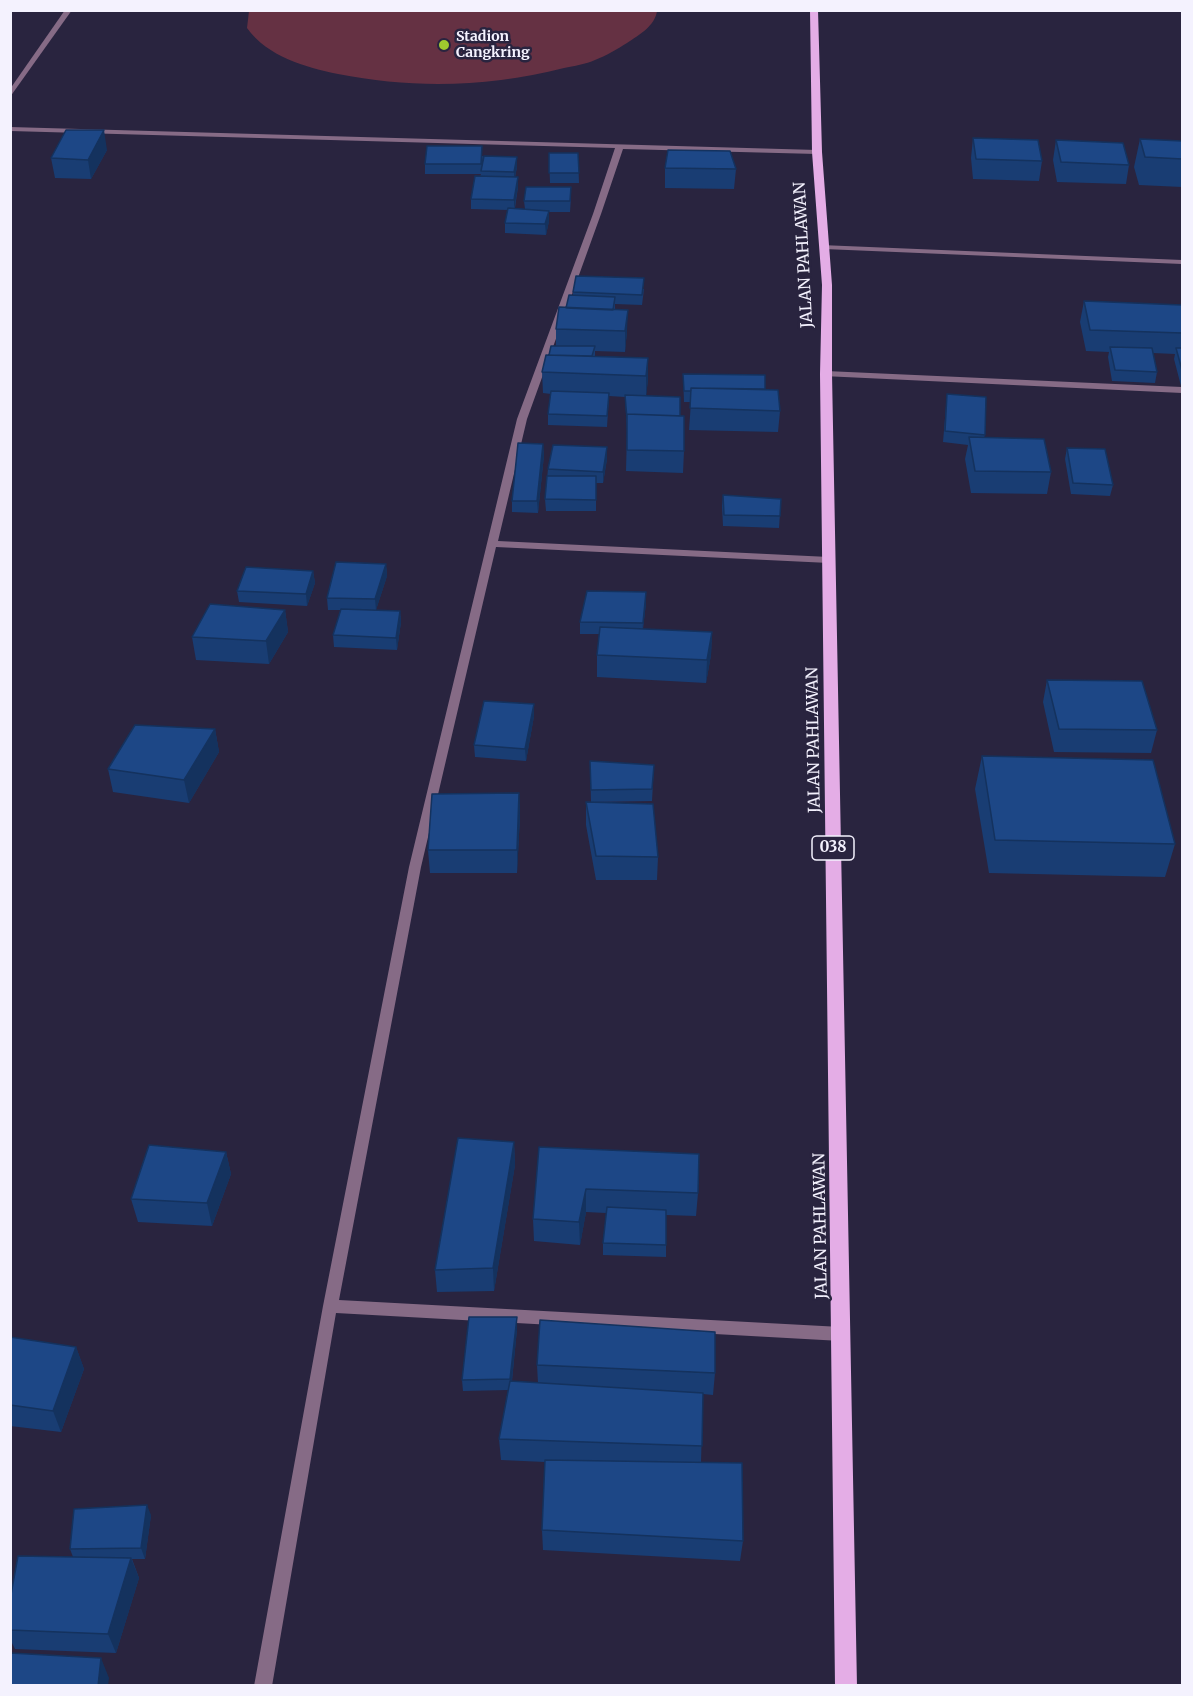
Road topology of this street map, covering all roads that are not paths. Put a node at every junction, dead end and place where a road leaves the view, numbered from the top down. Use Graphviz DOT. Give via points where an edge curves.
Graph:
graph roads {
  1 [pos="69,10"];
  2 [pos="814,10"];
  3 [pos="10,95"];
  4 [pos="10,129"];
  5 [pos="620,145"];
  6 [pos="817,152"];
  7 [pos="824,247"];
  8 [pos="1182,262"];
  9 [pos="826,374"];
  10 [pos="1182,390"];
  11 [pos="492,544"];
  12 [pos="829,560"];
  13 [pos="330,1306"];
  14 [pos="840,1334"];
  15 [pos="263,1686"];
  16 [pos="846,1686"];
  1 -- 3 [label="street"];
  2 -- 6 [label="main road, JALAN PAHLAWAN / 038"];
  4 -- 5 [label="street"];
  5 -- 6 [label="street"];
  5 -- 11 [label="street" via="600,210 522,419"];
  6 -- 7 [label="main road, JALAN PAHLAWAN / 038"];
  7 -- 8 [label="street"];
  7 -- 9 [label="main road, JALAN PAHLAWAN / 038"];
  9 -- 10 [label="street"];
  9 -- 12 [label="main road, JALAN PAHLAWAN / 038"];
  11 -- 12 [label="street"];
  11 -- 13 [label="street" via="415,867"];
  12 -- 14 [label="main road, JALAN PAHLAWAN / 038"];
  13 -- 14 [label="street"];
  13 -- 15 [label="street"];
  14 -- 16 [label="main road, JALAN PAHLAWAN / 038"];
}
